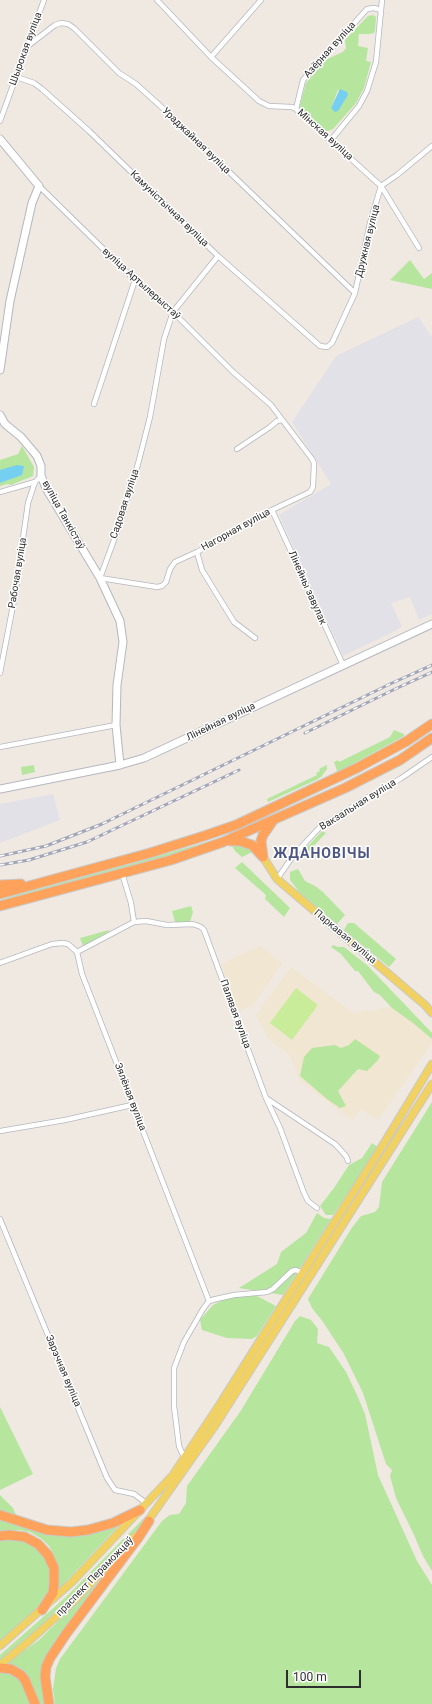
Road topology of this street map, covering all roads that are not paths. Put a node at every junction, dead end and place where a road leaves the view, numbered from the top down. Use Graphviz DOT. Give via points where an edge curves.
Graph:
graph roads {
  1 [pos="44,0"];
  2 [pos="157,0"];
  3 [pos="261,0"];
  4 [pos="382,0"];
  5 [pos="381,10"];
  6 [pos="29,45"];
  7 [pos="211,57"];
  8 [pos="16,77"];
  9 [pos="296,108"];
  10 [pos="0,121"];
  11 [pos="0,139"];
  12 [pos="331,140"];
  13 [pos="432,146"];
  14 [pos="39,186"];
  15 [pos="381,186"];
  16 [pos="419,248"];
  17 [pos="218,256"];
  18 [pos="135,280"];
  19 [pos="355,293"];
  20 [pos="173,312"];
  21 [pos="320,346"];
  22 [pos="0,370"];
  23 [pos="94,404"];
  24 [pos="0,414"];
  25 [pos="282,420"];
  26 [pos="2,424"];
  27 [pos="286,425"];
  28 [pos="238,449"];
  29 [pos="41,476"];
  30 [pos="34,482"];
  31 [pos="0,492"];
  32 [pos="272,510"];
  33 [pos="198,552"];
  34 [pos="100,578"];
  35 [pos="432,624"];
  36 [pos="255,638"];
  37 [pos="343,665"];
  38 [pos="1,667"];
  39 [pos="0,673"];
  40 [pos="432,724"];
  41 [pos="116,726"];
  42 [pos="432,738"];
  43 [pos="0,747"];
  44 [pos="432,757"];
  45 [pos="120,765"];
  46 [pos="0,789"];
  47 [pos="273,821"];
  48 [pos="223,842"];
  49 [pos="263,857"];
  50 [pos="122,873"];
  51 [pos="277,879"];
  52 [pos="40,882"];
  53 [pos="0,886"];
  54 [pos="0,894"];
  55 [pos="0,906"];
  56 [pos="134,922"];
  57 [pos="77,952"];
  58 [pos="0,963"];
  59 [pos="432,1013"];
  60 [pos="432,1064"];
  61 [pos="432,1080"];
  62 [pos="432,1084"];
  63 [pos="266,1098"];
  64 [pos="132,1105"];
  65 [pos="418,1106"];
  66 [pos="0,1131"];
  67 [pos="348,1161"];
  68 [pos="317,1208"];
  69 [pos="0,1219"];
  70 [pos="302,1273"];
  71 [pos="210,1301"];
  72 [pos="185,1456"];
  73 [pos="143,1507"];
  74 [pos="0,1515"];
  75 [pos="150,1519"];
  76 [pos="0,1536"];
  77 [pos="42,1610"];
  78 [pos="0,1646"];
  79 [pos="0,1665"];
  80 [pos="0,1668"];
  81 [pos="35,1704"];
  82 [pos="49,1704"];
  1 -- 6 [label="street, Шырокая вуліца"];
  2 -- 7 [label="street, Мінская вуліца"];
  3 -- 7 [label="street"];
  4 -- 5 [label="street"];
  5 -- 9 [label="street, Азёрная вуліца" via="367,9 303,80"];
  5 -- 12 [label="street" via="376,62 367,91 359,106"];
  6 -- 8 [label="street, Шырокая вуліца"];
  6 -- 19 [label="street, Ураджайная вуліца" via="56,25 62,23 74,28 119,73 136,84 167,112"];
  7 -- 9 [label="street, Мінская вуліца" via="259,101 269,106"];
  8 -- 10 [label="street, Шырокая вуліца"];
  8 -- 17 [label="street, Камуністычная вуліца" via="34,83 42,89"];
  9 -- 12 [label="street, Мінская вуліца"];
  11 -- 14 [label="street, вуліца Артылерыстаў"];
  12 -- 15 [label="street, Мінская вуліца"];
  13 -- 15 [label="street"];
  14 -- 18 [label="street, вуліца Артылерыстаў"];
  14 -- 22 [label="street" via="32,203 10,301"];
  15 -- 16 [label="street, Мінская вуліца"];
  15 -- 19 [label="street, Дружная вуліца"];
  17 -- 20 [label="street, Садовая вуліца"];
  17 -- 21 [label="street, Камуністычная вуліца"];
  18 -- 20 [label="street, вуліца Артылерыстаў"];
  18 -- 23 [label="street"];
  19 -- 21 [label="street, Дружная вуліца" via="332,343 327,347"];
  20 -- 25 [label="street, вуліца Артылерыстаў" via="232,371 271,405"];
  20 -- 34 [label="street, Садовая вуліца" via="164,339 150,417 138,464"];
  24 -- 26 [label="street, вуліца Танкістаў"];
  25 -- 27 [label="street, вуліца Артылерыстаў"];
  25 -- 28 [label="street"];
  26 -- 29 [label="street, вуліца Танкістаў" via="21,437 37,456"];
  27 -- 32 [label="street, Нагорная вуліца" via="314,463 313,487 310,492"];
  29 -- 30 [label="street"];
  29 -- 34 [label="street, вуліца Танкістаў"];
  30 -- 31 [label="street"];
  30 -- 38 [label="street, Рабочая вуліца" via="28,503 15,595"];
  32 -- 33 [label="street, Нагорная вуліца"];
  32 -- 37 [label="street, Лінейны завулак"];
  33 -- 34 [label="street, Нагорная вуліца" via="175,562 166,582 160,587"];
  33 -- 36 [label="street" via="202,570 234,622"];
  34 -- 41 [label="street" via="122,631"];
  35 -- 37 [label="street, Лінейная вуліца"];
  37 -- 45 [label="street, Лінейная вуліца" via="182,741 144,758"];
  38 -- 39 [label="street, Рабочая вуліца"];
  40 -- 52 [label="highway" via="407,741 357,768 236,824 150,853"];
  41 -- 43 [label="street"];
  41 -- 45 [label="street"];
  42 -- 47 [label="highway" via="394,763"];
  44 -- 51 [label="street, Вакзальная вуліца" via="320,827 293,856"];
  45 -- 46 [label="street, Лінейная вуліца"];
  47 -- 48 [label="highway"];
  47 -- 49 [label="highway" via="261,841"];
  48 -- 49 [label="highway" via="245,842"];
  48 -- 50 [label="highway"];
  49 -- 51 [label="main road, Паркавая вуліца"];
  50 -- 55 [label="highway"];
  50 -- 56 [label="street"];
  51 -- 59 [label="main road, Паркавая вуліца"];
  52 -- 53 [label="highway"];
  52 -- 54 [label="highway"];
  56 -- 57 [label="street"];
  56 -- 63 [label="street, Палявая вуліца" via="193,924 201,927"];
  57 -- 58 [label="street" via="68,944 52,944"];
  57 -- 64 [label="street, Зялёная вуліца" via="82,974"];
  60 -- 70 [label="main road"];
  61 -- 65 [label="main road"];
  62 -- 65 [label="main road"];
  63 -- 67 [label="street" via="335,1144"];
  63 -- 68 [label="street, Палявая вуліца" via="304,1193 308,1201"];
  64 -- 66 [label="street"];
  64 -- 71 [label="street, Зялёная вуліца"];
  65 -- 75 [label="main road, праспект Пераможцаў" via="218,1420"];
  69 -- 73 [label="street, Зарэчная вуліца" via="107,1478 115,1490 134,1494"];
  70 -- 71 [label="street" via="292,1271 267,1292 234,1295"];
  70 -- 72 [label="main road"];
  71 -- 72 [label="street" via="184,1342 174,1368 178,1446"];
  72 -- 73 [label="main road" via="166,1483"];
  73 -- 74 [label="highway" via="113,1523 71,1532 47,1530"];
  73 -- 75 [label="main road"];
  73 -- 77 [label="main road"];
  75 -- 79 [label="main road, праспект Пераможцаў" via="75,1600"];
  75 -- 82 [label="highway" via="50,1658 45,1677"];
  76 -- 77 [label="highway" via="25,1537 38,1544 48,1555 54,1568 54,1584 53,1593"];
  77 -- 78 [label="main road"];
  80 -- 81 [label="highway" via="14,1670 21,1675"];
}
